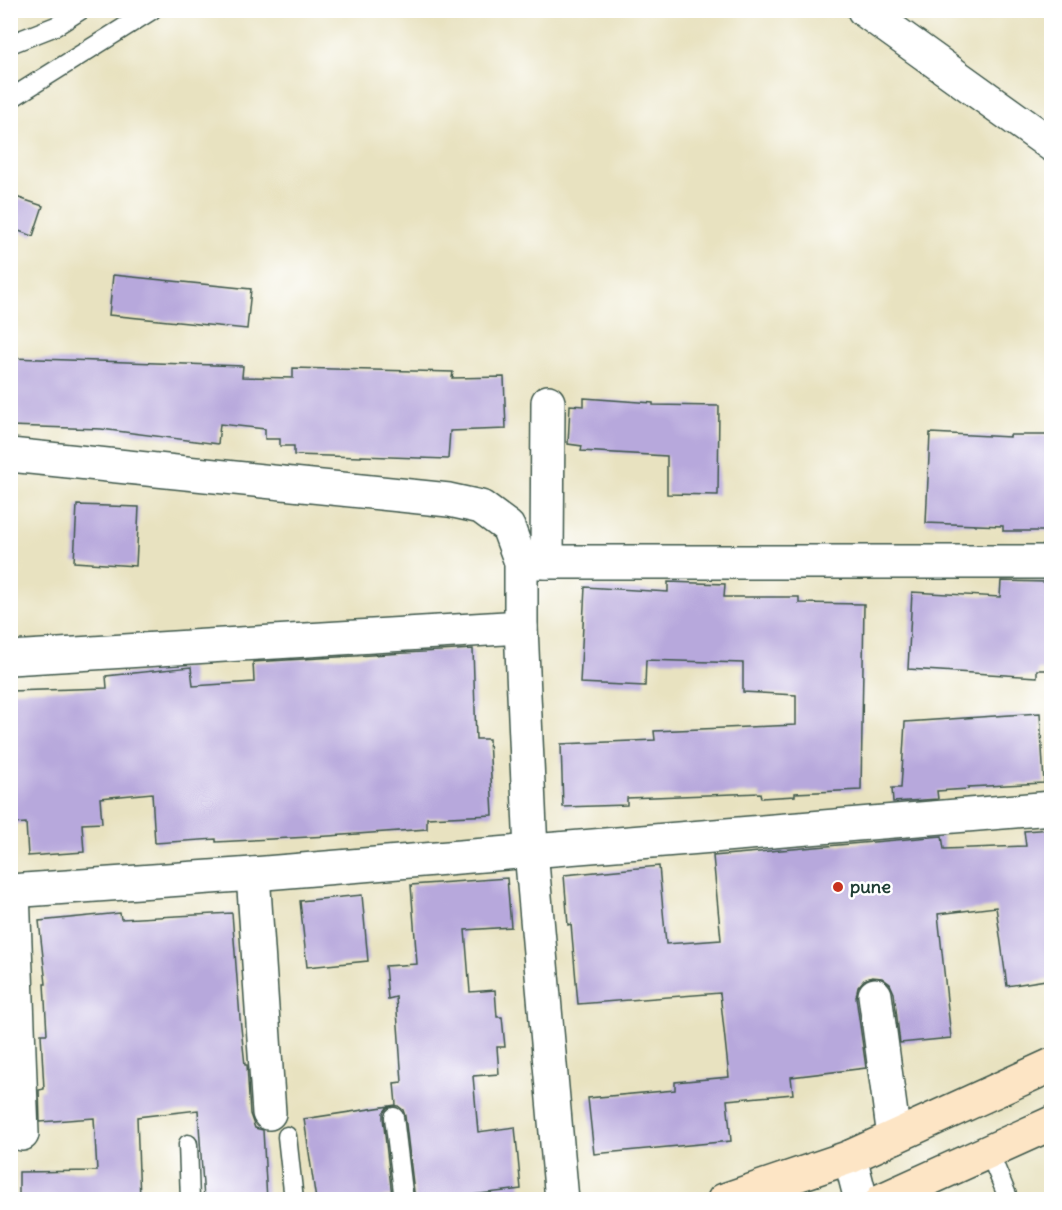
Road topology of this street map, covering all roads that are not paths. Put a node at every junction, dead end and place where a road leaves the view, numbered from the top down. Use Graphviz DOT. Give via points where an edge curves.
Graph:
graph roads {
  1 [pos="81,10"];
  2 [pos="152,10"];
  3 [pos="864,10"];
  4 [pos="10,44"];
  5 [pos="10,99"];
  6 [pos="1052,145"];
  7 [pos="548,402"];
  8 [pos="10,455"];
  9 [pos="534,562"];
  10 [pos="1052,562"];
  11 [pos="522,627"];
  12 [pos="10,658"];
  13 [pos="1052,808"];
  14 [pos="531,851"];
  15 [pos="253,874"];
  16 [pos="12,891"];
  17 [pos="874,995"];
  18 [pos="1052,1065"];
  19 [pos="394,1117"];
  20 [pos="1052,1123"];
  21 [pos="278,1124"];
  22 [pos="22,1134"];
  23 [pos="894,1137"];
  24 [pos="188,1144"];
  25 [pos="989,1152"];
  26 [pos="850,1156"];
  27 [pos="190,1200"];
  28 [pos="294,1200"];
  29 [pos="404,1200"];
  30 [pos="562,1200"];
  31 [pos="724,1200"];
  32 [pos="861,1200"];
  33 [pos="882,1200"];
  34 [pos="1009,1200"];
  1 -- 4 [label="lane" via="56,26"];
  2 -- 5 [label="lane"];
  3 -- 6 [label="street"];
  7 -- 9 [label="street"];
  8 -- 9 [label="street" via="449,500 481,507 508,527"];
  9 -- 10 [label="street"];
  9 -- 11 [label="street"];
  11 -- 12 [label="street"];
  11 -- 14 [label="street"];
  13 -- 14 [label="street"];
  14 -- 15 [label="street"];
  14 -- 30 [label="street"];
  15 -- 16 [label="street"];
  15 -- 21 [label="street"];
  16 -- 22 [label="street"];
  17 -- 23 [label="street"];
  18 -- 23 [label="main road"];
  19 -- 29 [label="lane"];
  20 -- 25 [label="main road"];
  21 -- 28 [label="lane"];
  23 -- 26 [label="main road"];
  24 -- 27 [label="lane"];
  25 -- 33 [label="main road"];
  25 -- 34 [label="lane"];
  26 -- 31 [label="main road"];
  26 -- 32 [label="street"];
}
